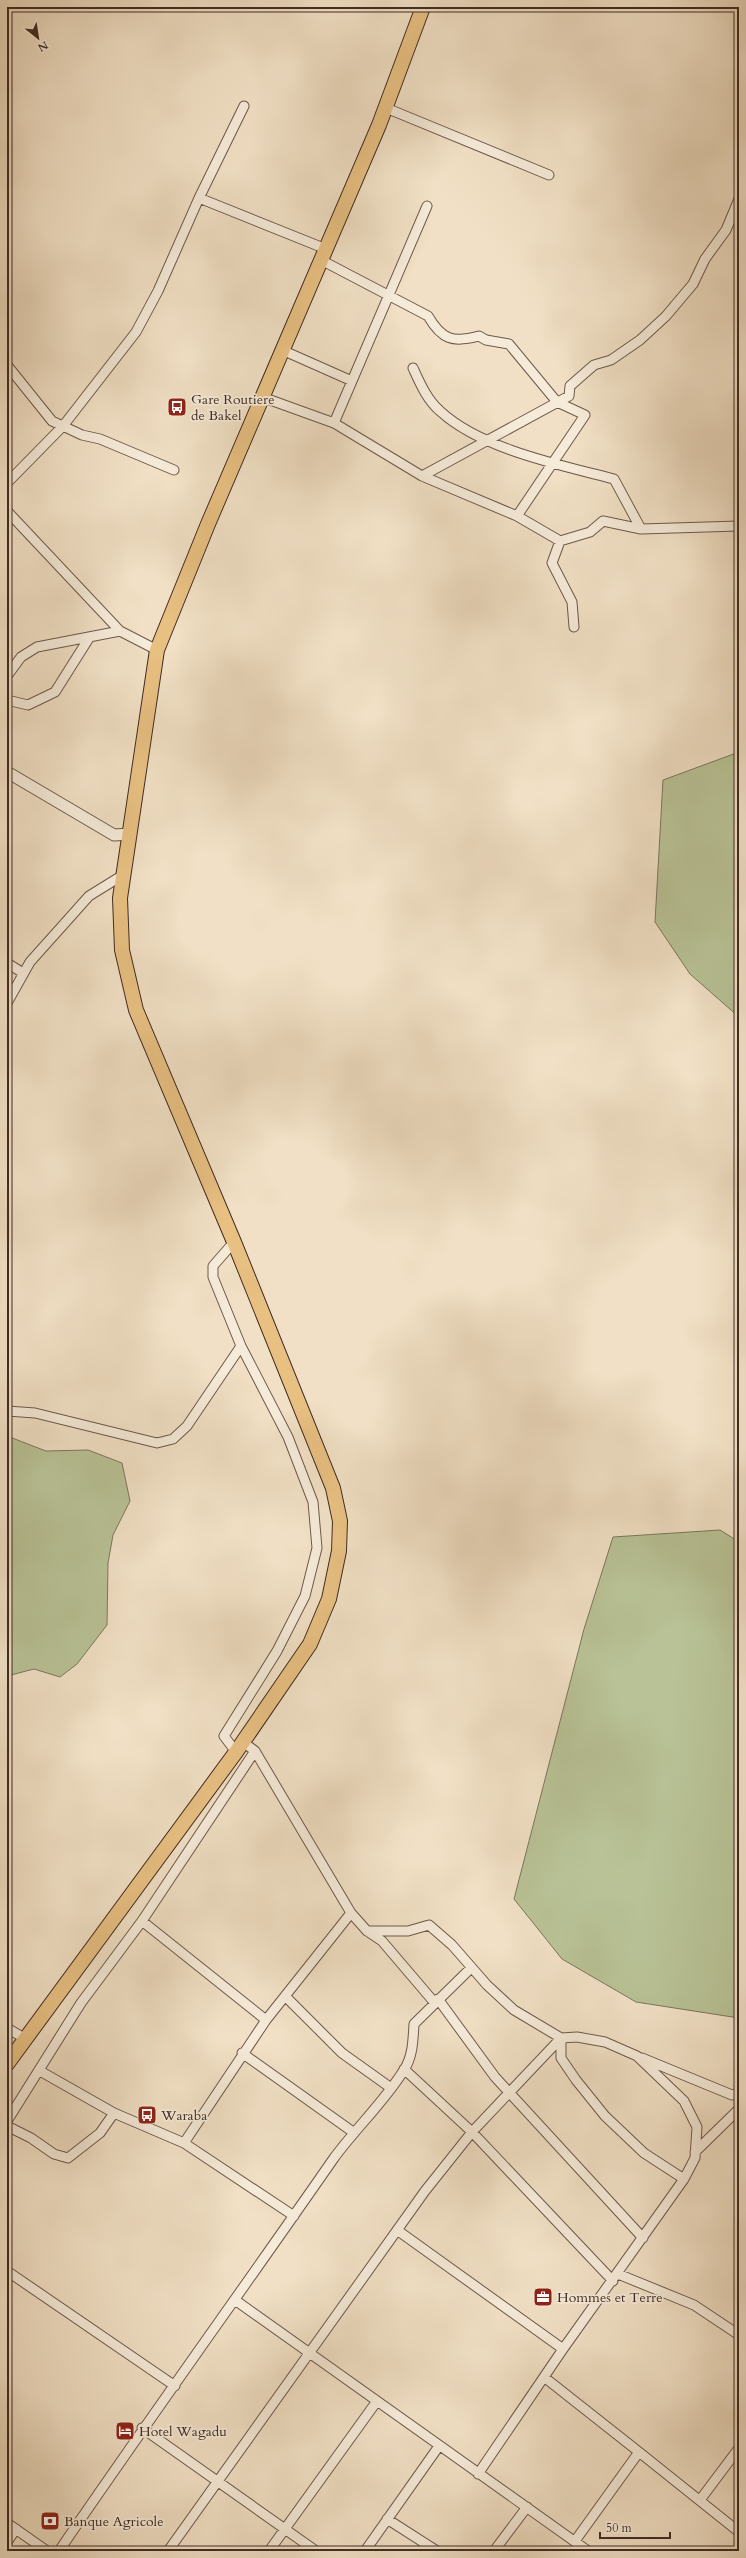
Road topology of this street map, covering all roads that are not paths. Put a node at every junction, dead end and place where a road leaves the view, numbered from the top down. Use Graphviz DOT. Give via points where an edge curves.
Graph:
graph roads {
  1 [pos="423,7"];
  2 [pos="244,106"];
  3 [pos="386,108"];
  4 [pos="549,175"];
  5 [pos="199,198"];
  6 [pos="739,199"];
  7 [pos="427,206"];
  8 [pos="323,255"];
  9 [pos="389,295"];
  10 [pos="282,350"];
  11 [pos="7,365"];
  12 [pos="413,368"];
  13 [pos="352,381"];
  14 [pos="262,397"];
  15 [pos="557,402"];
  16 [pos="334,423"];
  17 [pos="63,426"];
  18 [pos="486,441"];
  19 [pos="552,463"];
  20 [pos="174,470"];
  21 [pos="422,476"];
  22 [pos="7,483"];
  23 [pos="7,511"];
  24 [pos="517,516"];
  25 [pos="739,526"];
  26 [pos="641,529"];
  27 [pos="560,541"];
  28 [pos="574,627"];
  29 [pos="120,631"];
  30 [pos="89,638"];
  31 [pos="157,650"];
  32 [pos="7,676"];
  33 [pos="7,700"];
  34 [pos="7,772"];
  35 [pos="130,834"];
  36 [pos="123,875"];
  37 [pos="7,963"];
  38 [pos="22,973"];
  39 [pos="7,1003"];
  40 [pos="234,1242"];
  41 [pos="241,1346"];
  42 [pos="7,1411"];
  43 [pos="240,1747"];
  44 [pos="256,1751"];
  45 [pos="351,1913"];
  46 [pos="142,1920"];
  47 [pos="367,1931"];
  48 [pos="471,1968"];
  49 [pos="285,1996"];
  50 [pos="436,2001"];
  51 [pos="266,2020"];
  52 [pos="7,2028"];
  53 [pos="24,2038"];
  54 [pos="561,2038"];
  55 [pos="242,2053"];
  56 [pos="637,2056"];
  57 [pos="7,2064"];
  58 [pos="404,2069"];
  59 [pos="40,2071"];
  60 [pos="391,2088"];
  61 [pos="508,2092"];
  62 [pos="739,2093"];
  63 [pos="739,2110"];
  64 [pos="114,2113"];
  65 [pos="7,2121"];
  66 [pos="7,2126"];
  67 [pos="353,2132"];
  68 [pos="472,2132"];
  69 [pos="184,2143"];
  70 [pos="695,2152"];
  71 [pos="684,2179"];
  72 [pos="294,2216"];
  73 [pos="398,2230"];
  74 [pos="643,2238"];
  75 [pos="7,2271"];
  76 [pos="616,2277"];
  77 [pos="235,2300"];
  78 [pos="739,2335"];
  79 [pos="563,2349"];
  80 [pos="310,2352"];
  81 [pos="544,2377"];
  82 [pos="175,2386"];
  83 [pos="377,2401"];
  84 [pos="142,2428"];
  85 [pos="439,2446"];
  86 [pos="739,2448"];
  87 [pos="639,2452"];
  88 [pos="478,2474"];
  89 [pos="218,2481"];
  90 [pos="700,2500"];
  91 [pos="527,2508"];
  92 [pos="388,2519"];
  93 [pos="7,2523"];
  94 [pos="16,2529"];
  95 [pos="285,2529"];
  96 [pos="739,2532"];
  97 [pos="574,2541"];
  98 [pos="7,2542"];
  99 [pos="47,2551"];
  100 [pos="59,2551"];
  101 [pos="168,2551"];
  102 [pos="269,2551"];
  103 [pos="316,2551"];
  104 [pos="365,2551"];
  105 [pos="438,2551"];
  106 [pos="494,2551"];
  107 [pos="588,2551"];
  1 -- 3 [label="main road"];
  2 -- 5 [label="street"];
  3 -- 4 [label="street"];
  3 -- 8 [label="main road"];
  5 -- 8 [label="street"];
  5 -- 17 [label="street" via="158,291 136,332"];
  6 -- 15 [label="street" via="726,230 705,259 693,284 666,316 640,340 611,360 594,365 570,386 569,396"];
  7 -- 9 [label="street"];
  8 -- 9 [label="street"];
  8 -- 10 [label="main road"];
  9 -- 13 [label="street"];
  9 -- 15 [label="street" via="428,316 436,330 449,338 468,339 479,336 486,340 509,344"];
  10 -- 13 [label="street"];
  10 -- 14 [label="main road"];
  11 -- 17 [label="street" via="52,421"];
  12 -- 18 [label="street" via="427,396 440,412"];
  13 -- 16 [label="street"];
  14 -- 16 [label="street"];
  14 -- 31 [label="main road"];
  15 -- 18 [label="street"];
  15 -- 19 [label="street" via="585,415"];
  16 -- 21 [label="street"];
  17 -- 20 [label="street" via="82,435 100,438"];
  17 -- 22 [label="street"];
  18 -- 19 [label="street"];
  18 -- 21 [label="street"];
  19 -- 24 [label="street"];
  19 -- 26 [label="street" via="614,479"];
  21 -- 24 [label="street"];
  23 -- 29 [label="street"];
  24 -- 27 [label="street"];
  25 -- 26 [label="street"];
  26 -- 27 [label="street" via="603,521 590,532"];
  27 -- 28 [label="street" via="552,563 572,602"];
  29 -- 30 [label="street"];
  29 -- 31 [label="street"];
  30 -- 32 [label="street" via="37,646 22,657"];
  30 -- 33 [label="street" via="55,692 28,705"];
  31 -- 35 [label="main road"];
  34 -- 35 [label="street" via="114,835"];
  35 -- 36 [label="main road"];
  36 -- 38 [label="street" via="89,896"];
  36 -- 40 [label="main road" via="120,931 136,1010"];
  37 -- 38 [label="street"];
  38 -- 39 [label="street"];
  40 -- 41 [label="street" via="213,1266 213,1277"];
  40 -- 43 [label="main road" via="316,1442 333,1488 340,1521 335,1576 318,1628"];
  41 -- 42 [label="street" via="187,1426 173,1439 157,1444 35,1413"];
  41 -- 43 [label="street" via="288,1437 313,1502 317,1548 305,1596 277,1651 224,1736"];
  43 -- 44 [label="street"];
  43 -- 53 [label="main road"];
  44 -- 45 [label="street"];
  44 -- 46 [label="street"];
  45 -- 47 [label="street"];
  45 -- 49 [label="street"];
  46 -- 51 [label="street"];
  46 -- 59 [label="street" via="82,2003"];
  47 -- 48 [label="street" via="408,1930 429,1925 452,1945"];
  47 -- 50 [label="street" via="382,1941"];
  48 -- 50 [label="street"];
  48 -- 54 [label="street" via="514,2010"];
  49 -- 51 [label="street"];
  49 -- 60 [label="street" via="342,2053"];
  50 -- 58 [label="street" via="414,2024 412,2053"];
  50 -- 61 [label="street"];
  51 -- 55 [label="street"];
  52 -- 53 [label="street"];
  53 -- 57 [label="main road"];
  54 -- 56 [label="street" via="577,2037 605,2042"];
  54 -- 61 [label="street"];
  54 -- 71 [label="street" via="561,2058 605,2116 644,2153"];
  55 -- 67 [label="street"];
  55 -- 69 [label="street"];
  56 -- 62 [label="street" via="732,2095"];
  56 -- 70 [label="street" via="684,2101 697,2126"];
  58 -- 60 [label="street"];
  58 -- 68 [label="street"];
  59 -- 64 [label="street"];
  59 -- 65 [label="street"];
  60 -- 67 [label="street"];
  61 -- 68 [label="street"];
  61 -- 74 [label="street"];
  63 -- 70 [label="street"];
  64 -- 66 [label="street" via="100,2133 68,2158 54,2154"];
  64 -- 69 [label="street"];
  67 -- 72 [label="street"];
  68 -- 73 [label="street"];
  68 -- 76 [label="street"];
  69 -- 72 [label="street"];
  70 -- 71 [label="street" via="695,2158"];
  71 -- 74 [label="street"];
  72 -- 77 [label="street"];
  73 -- 79 [label="street"];
  73 -- 80 [label="street"];
  74 -- 76 [label="street"];
  75 -- 82 [label="street"];
  76 -- 78 [label="street" via="694,2305"];
  76 -- 79 [label="street"];
  77 -- 80 [label="street"];
  77 -- 82 [label="street"];
  79 -- 81 [label="street"];
  80 -- 83 [label="street"];
  80 -- 89 [label="street"];
  81 -- 87 [label="street"];
  81 -- 88 [label="street"];
  82 -- 84 [label="street"];
  83 -- 85 [label="street"];
  83 -- 95 [label="street"];
  84 -- 89 [label="street"];
  84 -- 100 [label="street"];
  85 -- 88 [label="street"];
  85 -- 92 [label="street"];
  86 -- 90 [label="street"];
  87 -- 90 [label="street"];
  87 -- 97 [label="street"];
  88 -- 91 [label="street"];
  89 -- 95 [label="street"];
  89 -- 101 [label="street"];
  90 -- 96 [label="street"];
  91 -- 97 [label="street"];
  91 -- 106 [label="street"];
  92 -- 104 [label="street"];
  92 -- 105 [label="street"];
  93 -- 94 [label="street"];
  94 -- 98 [label="street"];
  94 -- 99 [label="street"];
  95 -- 102 [label="street"];
  95 -- 103 [label="street"];
  97 -- 107 [label="street"];
}
